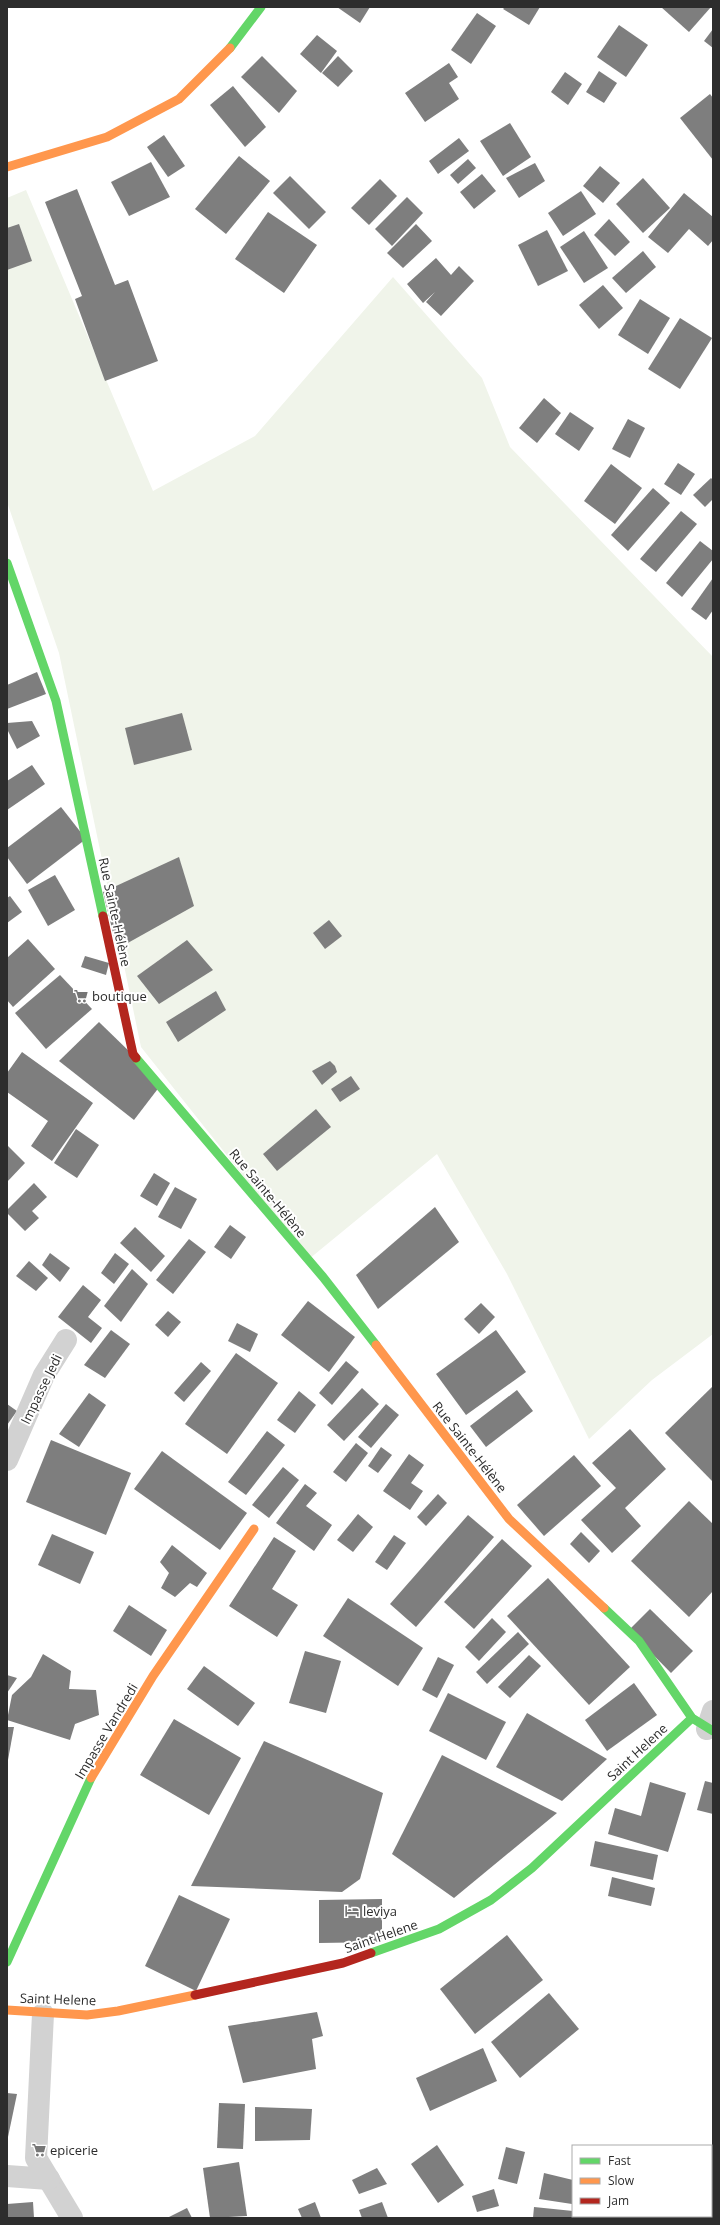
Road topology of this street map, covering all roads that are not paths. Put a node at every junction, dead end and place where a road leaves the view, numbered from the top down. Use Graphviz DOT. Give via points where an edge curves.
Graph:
graph roads {
  1 [pos="261,7"];
  2 [pos="7,167"];
  3 [pos="7,563"];
  4 [pos="66,1340"];
  5 [pos="7,1460"];
  6 [pos="254,1529"];
  7 [pos="706,1722"];
  8 [pos="7,1962"];
  9 [pos="7,2010"];
  10 [pos="44,2014"];
  11 [pos="7,2176"];
  12 [pos="49,2179"];
  13 [pos="72,2218"];
  1 -- 2 [label="street" via="228,52 179,99 107,137"];
  3 -- 7 [label="street, Rue Sainte-Hélène" via="56,701 133,1054 323,1277 509,1519 639,1641"];
  4 -- 5 [label="street, Impasse Jedi" via="44,1375"];
  6 -- 8 [label="street, Impasse Vandredi" via="154,1676 92,1777"];
  7 -- 10 [label="street, Saint Helene" via="491,1900 439,1929 343,1963 118,2011 86,2015"];
  9 -- 10 [label="street, Saint Helene"];
  10 -- 12 [label="street" via="36,2158"];
  11 -- 12 [label="street"];
  12 -- 13 [label="street"];
}
